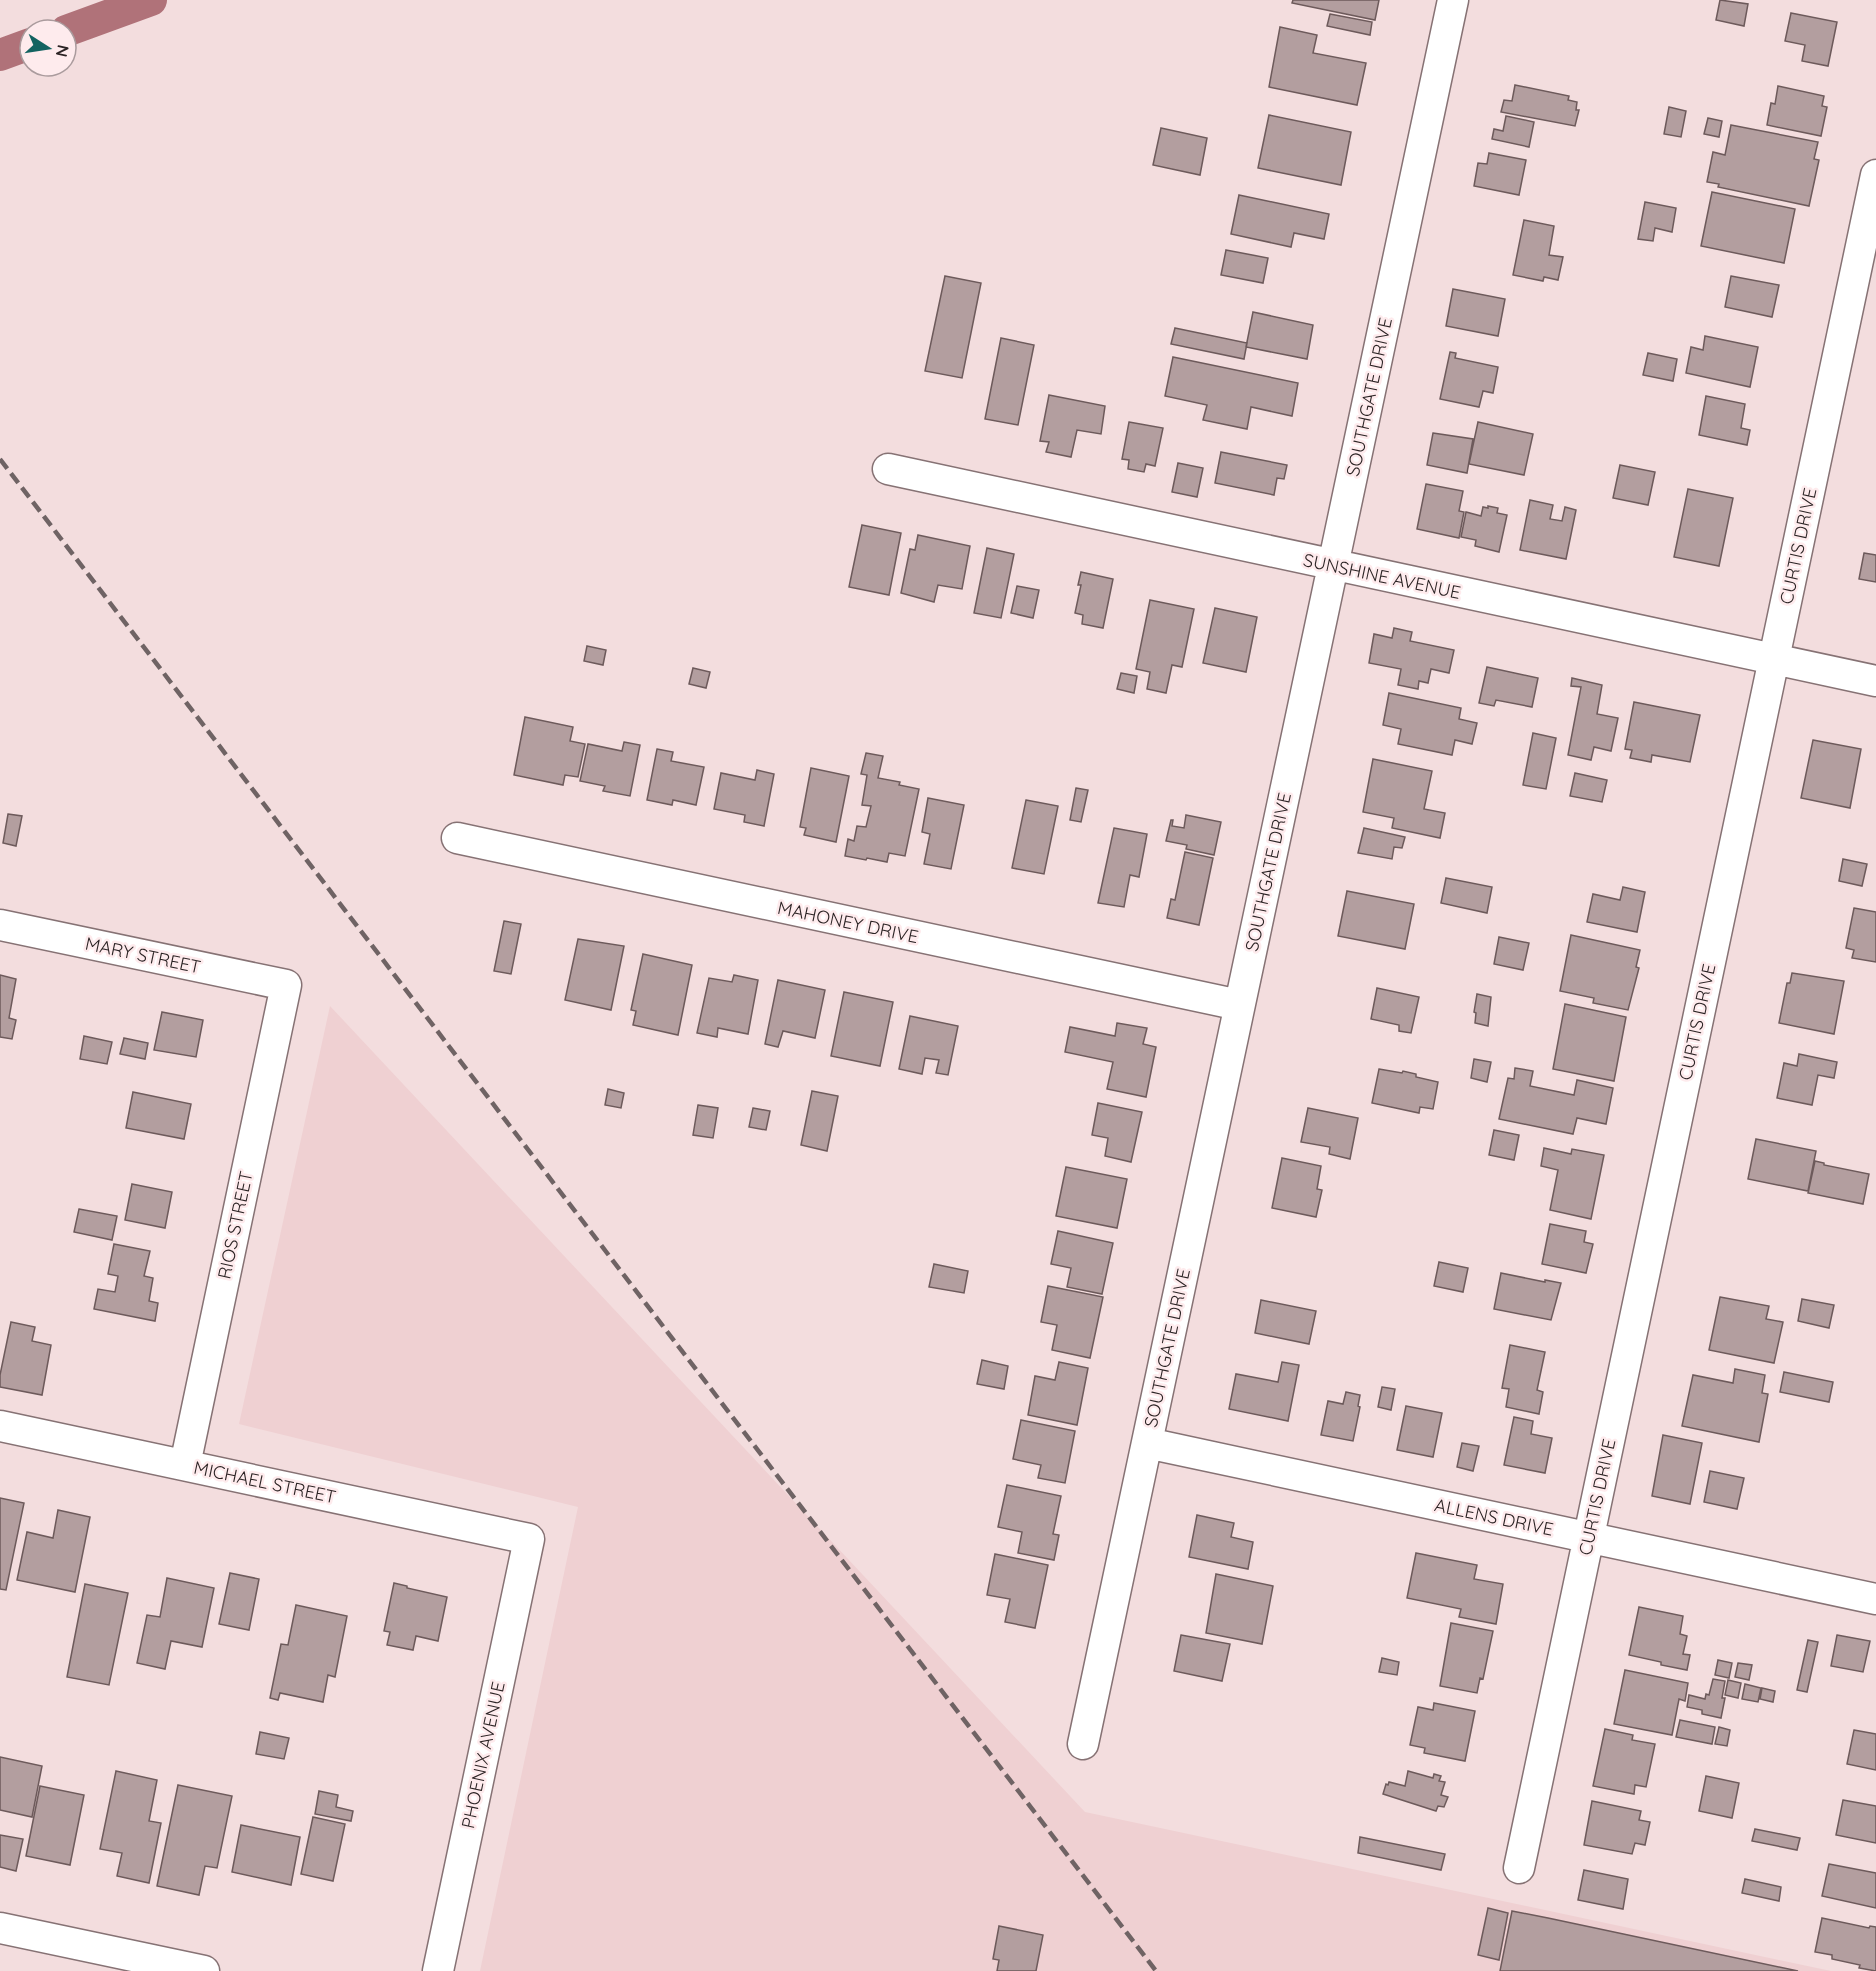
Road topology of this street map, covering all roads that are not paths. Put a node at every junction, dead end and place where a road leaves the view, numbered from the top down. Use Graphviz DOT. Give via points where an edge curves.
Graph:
graph roads {
  1 [pos="1453,0"];
  2 [pos="1876,175"];
  3 [pos="888,469"];
  4 [pos="1333,566"];
  5 [pos="1774,659"];
  6 [pos="1876,681"];
  7 [pos="457,838"];
  8 [pos="0,925"];
  9 [pos="286,985"];
  10 [pos="1239,1005"];
  11 [pos="0,1426"];
  12 [pos="1147,1443"];
  13 [pos="185,1465"];
  14 [pos="1588,1537"];
  15 [pos="529,1539"];
  16 [pos="1876,1599"];
  17 [pos="1083,1744"];
  18 [pos="1519,1868"];
  19 [pos="0,1928"];
  20 [pos="204,1971"];
  21 [pos="438,1971"];
  1 -- 4 [label="street, SOUTHGATE DRIVE"];
  2 -- 5 [label="street, CURTIS DRIVE"];
  3 -- 4 [label="street, SUNSHINE AVENUE"];
  4 -- 5 [label="street, SUNSHINE AVENUE"];
  4 -- 10 [label="street, SOUTHGATE DRIVE"];
  5 -- 6 [label="street, SUNSHINE AVENUE"];
  5 -- 14 [label="street, CURTIS DRIVE"];
  7 -- 10 [label="street, MAHONEY DRIVE"];
  8 -- 9 [label="street, MARY STREET"];
  9 -- 13 [label="street, RIOS STREET"];
  10 -- 12 [label="street, SOUTHGATE DRIVE"];
  11 -- 13 [label="street, MICHAEL STREET"];
  12 -- 14 [label="street, ALLENS DRIVE"];
  12 -- 17 [label="street, SOUTHGATE DRIVE"];
  13 -- 15 [label="street, MICHAEL STREET"];
  14 -- 16 [label="street, ALLENS DRIVE"];
  14 -- 18 [label="street, CURTIS DRIVE"];
  15 -- 21 [label="street, PHOENIX AVENUE"];
  19 -- 20 [label="street"];
}
